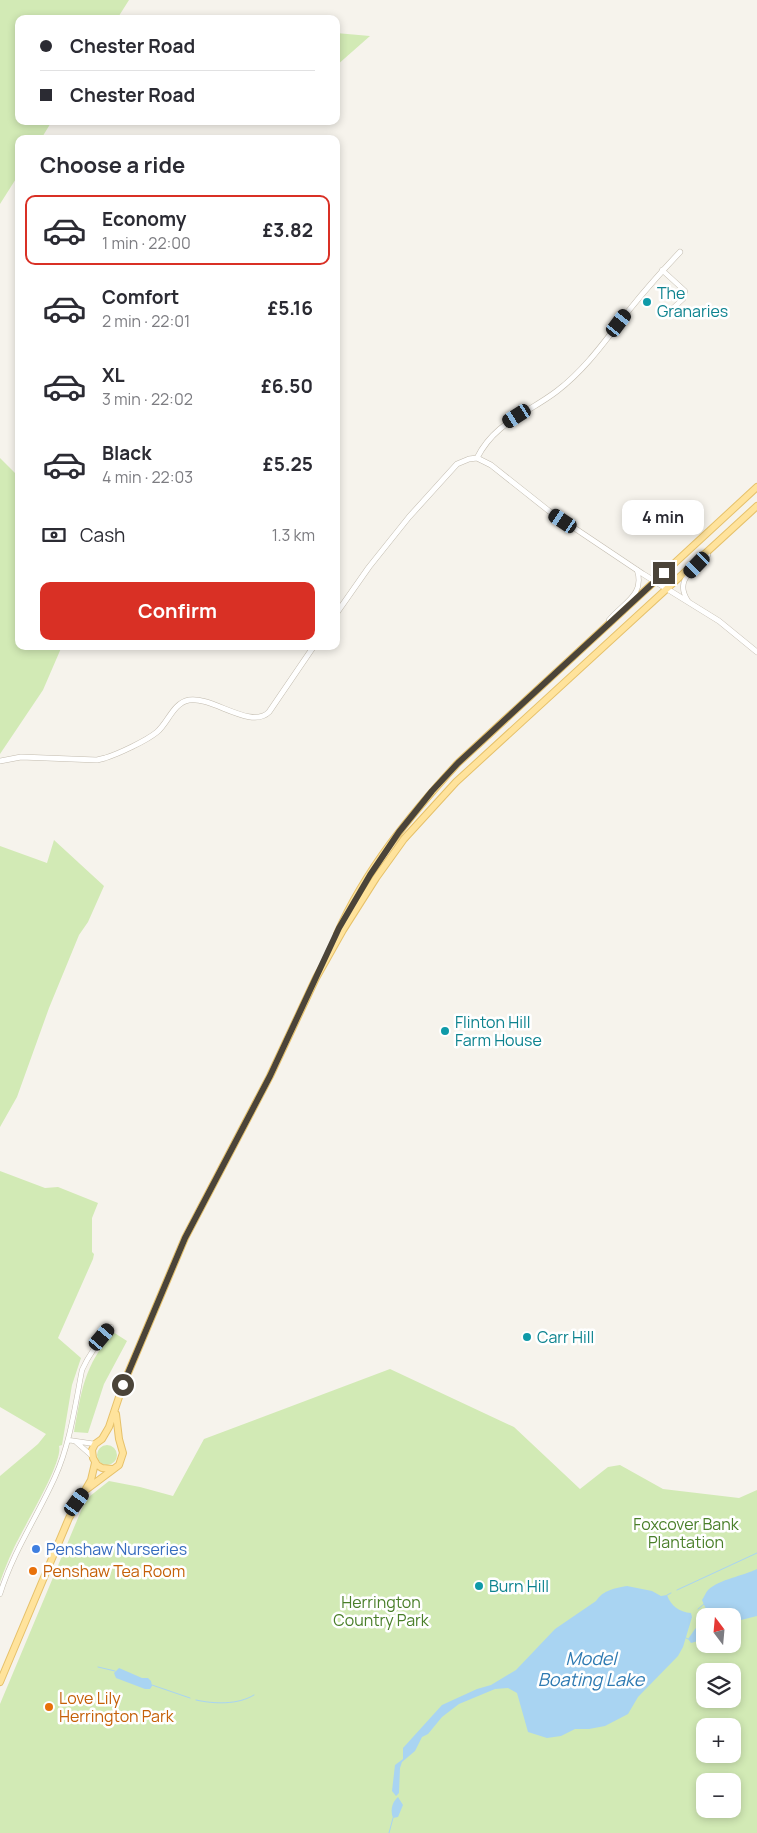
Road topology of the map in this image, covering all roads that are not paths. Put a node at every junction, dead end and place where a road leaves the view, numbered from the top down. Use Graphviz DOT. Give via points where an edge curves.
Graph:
graph roads {
  1 [pos="680,252"];
  2 [pos="662,270"];
  3 [pos="672,309"];
  4 [pos="477,458"];
  5 [pos="757,487"];
  6 [pos="757,506"];
  7 [pos="713,547"];
  8 [pos="638,570"];
  9 [pos="655,581"];
  10 [pos="668,590"];
  11 [pos="688,602"];
  12 [pos="340,608"];
  13 [pos="596,636"];
  14 [pos="311,650"];
  15 [pos="757,652"];
  16 [pos="0,761"];
  17 [pos="318,974"];
  18 [pos="111,1327"];
  19 [pos="115,1411"];
  20 [pos="102,1439"];
  21 [pos="68,1440"];
  22 [pos="76,1442"];
  23 [pos="95,1444"];
  24 [pos="121,1446"];
  25 [pos="92,1456"];
  26 [pos="95,1463"];
  27 [pos="112,1469"];
  28 [pos="85,1492"];
  29 [pos="0,1594"];
  30 [pos="0,1682"];
  1 -- 2 [label="street"];
  2 -- 3 [label="street" via="685,292 683,299"];
  2 -- 4 [label="street" via="580,372 556,392 492,434"];
  4 -- 8 [label="street" via="492,465 549,511"];
  4 -- 12 [label="street" via="462,460 451,470 409,517"];
  5 -- 9 [label="main road"];
  6 -- 7 [label="main road"];
  7 -- 10 [label="main road"];
  7 -- 11 [label="street" via="683,582"];
  8 -- 9 [label="street"];
  8 -- 13 [label="street" via="638,590"];
  9 -- 10 [label="street"];
  9 -- 13 [label="main road"];
  10 -- 11 [label="street"];
  10 -- 17 [label="main road" via="548,696 437,801 376,878"];
  11 -- 15 [label="street"];
  13 -- 17 [label="main road" via="458,763 399,832 339,928"];
  14 -- 16 [label="street" via="269,712 262,716 252,717 190,700 178,706 156,733 105,758 20,757"];
  17 -- 19 [label="main road" via="270,1076 185,1238"];
  18 -- 21 [label="street" via="82,1370"];
  19 -- 20 [label="main road"];
  19 -- 24 [label="main road"];
  20 -- 23 [label="main road"];
  20 -- 24 [label="main road" via="111,1439"];
  21 -- 22 [label="street"];
  21 -- 29 [label="street" via="56,1476 19,1546"];
  22 -- 23 [label="street"];
  22 -- 25 [label="street"];
  23 -- 25 [label="main road"];
  24 -- 27 [label="main road" via="122,1460"];
  25 -- 26 [label="main road"];
  26 -- 27 [label="main road"];
  26 -- 28 [label="main road"];
  27 -- 28 [label="main road"];
  28 -- 30 [label="main road" via="68,1518"];
}
